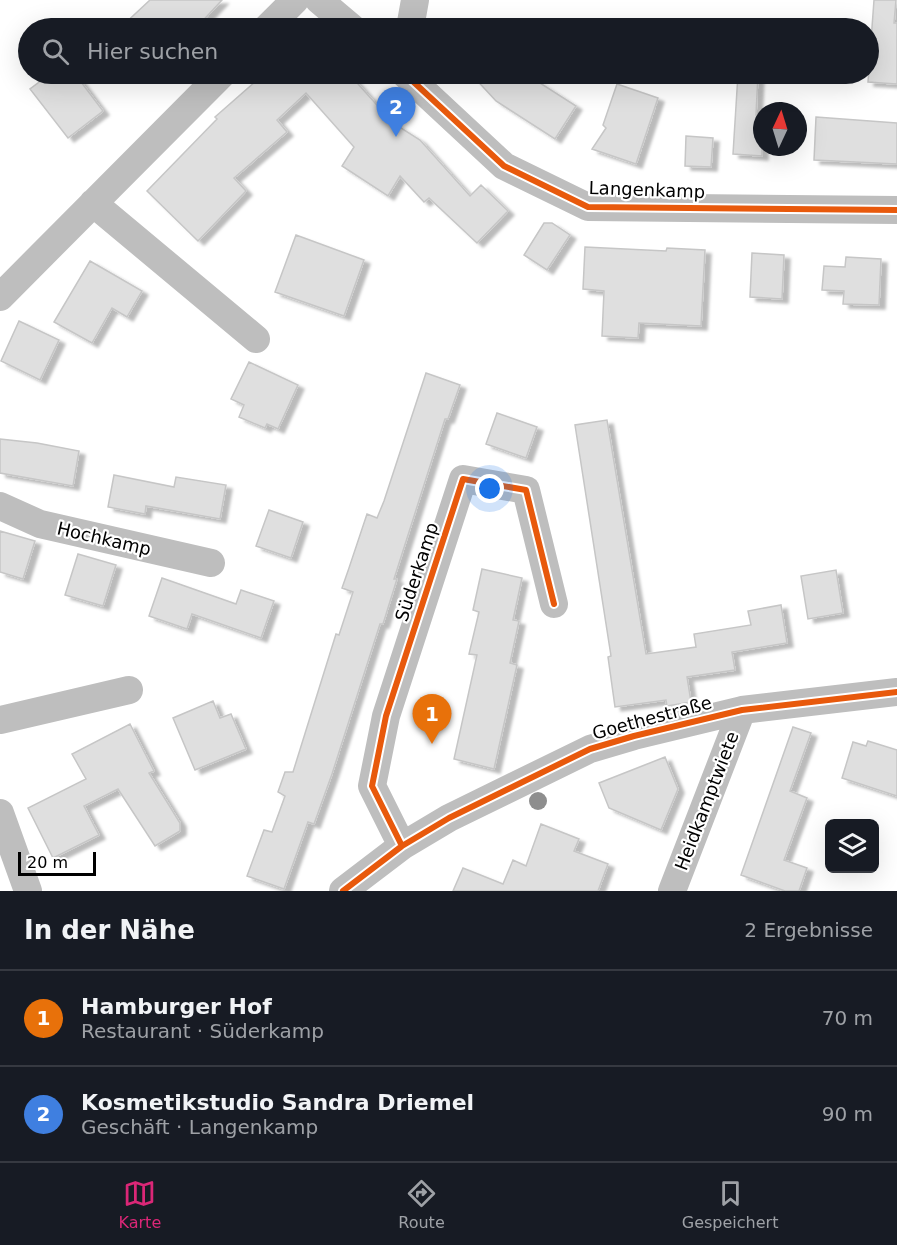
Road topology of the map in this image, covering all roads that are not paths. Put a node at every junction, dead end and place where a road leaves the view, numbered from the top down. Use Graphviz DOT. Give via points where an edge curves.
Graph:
graph roads {
  1 [pos="295,0"];
  2 [pos="318,0"];
  3 [pos="415,0"];
  4 [pos="277,18"];
  5 [pos="340,18"];
  6 [pos="412,18"];
  7 [pos="212,84"];
  8 [pos="416,84"];
  9 [pos="93,203"];
  10 [pos="897,210"];
  11 [pos="0,297"];
  12 [pos="256,339"];
  13 [pos="0,506"];
  14 [pos="211,563"];
  15 [pos="554,604"];
  16 [pos="129,690"];
  17 [pos="897,692"];
  18 [pos="742,710"];
  19 [pos="0,720"];
  20 [pos="0,813"];
  21 [pos="402,846"];
  22 [pos="28,891"];
  23 [pos="343,891"];
  24 [pos="672,891"];
  1 -- 4 [label="street"];
  2 -- 5 [label="street"];
  3 -- 6 [label="street"];
  7 -- 9 [label="street"];
  8 -- 10 [label="street, Langenkamp" via="504,166 588,207"];
  9 -- 11 [label="street"];
  9 -- 12 [label="street"];
  13 -- 14 [label="street, Hochkamp" via="40,524"];
  15 -- 21 [label="street, Süderkamp" via="526,490 463,479 386,717 372,786"];
  16 -- 19 [label="street"];
  17 -- 18 [label="street, Goethestraße"];
  18 -- 21 [label="street, Goethestraße" via="590,749 485,799"];
  18 -- 24 [label="street, Heidkamptwiete"];
  20 -- 22 [label="street"];
  21 -- 23 [label="street, Goethestraße"];
}
